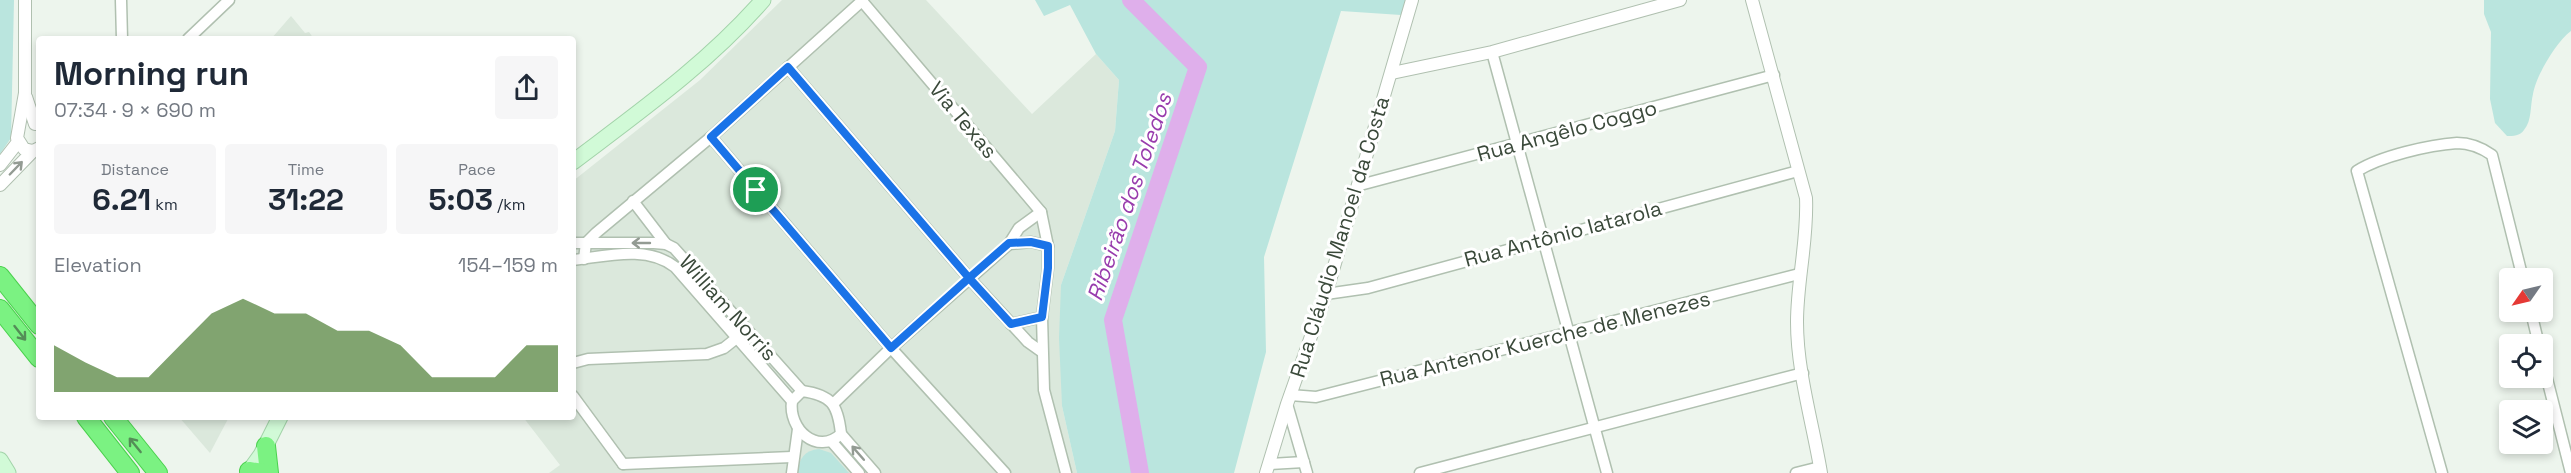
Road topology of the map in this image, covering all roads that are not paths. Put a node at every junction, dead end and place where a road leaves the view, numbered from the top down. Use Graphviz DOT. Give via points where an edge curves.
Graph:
graph roads {
  1 [pos="25,0"];
  2 [pos="121,0"];
  3 [pos="229,0"];
  4 [pos="1412,0"];
  5 [pos="1680,0"];
  6 [pos="1752,0"];
  7 [pos="862,1"];
  8 [pos="757,2"];
  9 [pos="122,36"];
  10 [pos="191,36"];
  11 [pos="1492,52"];
  12 [pos="788,67"];
  13 [pos="1392,73"];
  14 [pos="1773,75"];
  15 [pos="25,93"];
  16 [pos="36,122"];
  17 [pos="36,125"];
  18 [pos="19,136"];
  19 [pos="711,137"];
  20 [pos="1518,145"];
  21 [pos="36,149"];
  22 [pos="576,160"];
  23 [pos="0,165"];
  24 [pos="1798,171"];
  25 [pos="0,185"];
  26 [pos="1360,185"];
  27 [pos="633,201"];
  28 [pos="1041,212"];
  29 [pos="608,225"];
  30 [pos="1543,239"];
  31 [pos="576,243"];
  32 [pos="586,243"];
  33 [pos="606,243"];
  34 [pos="1009,243"];
  35 [pos="666,244"];
  36 [pos="1048,246"];
  37 [pos="606,257"];
  38 [pos="578,259"];
  39 [pos="2520,268"];
  40 [pos="1799,274"];
  41 [pos="0,276"];
  42 [pos="969,278"];
  43 [pos="1326,294"];
  44 [pos="0,309"];
  45 [pos="1042,317"];
  46 [pos="36,321"];
  47 [pos="1011,324"];
  48 [pos="747,329"];
  49 [pos="1569,334"];
  50 [pos="738,338"];
  51 [pos="891,348"];
  52 [pos="1042,352"];
  53 [pos="36,354"];
  54 [pos="576,362"];
  55 [pos="1803,373"];
  56 [pos="2549,388"];
  57 [pos="802,391"];
  58 [pos="1289,399"];
  59 [pos="576,400"];
  60 [pos="792,401"];
  61 [pos="834,403"];
  62 [pos="88,420"];
  63 [pos="115,420"];
  64 [pos="279,420"];
  65 [pos="1595,427"];
  66 [pos="798,429"];
  67 [pos="841,434"];
  68 [pos="809,439"];
  69 [pos="832,442"];
  70 [pos="266,446"];
  71 [pos="792,458"];
  72 [pos="0,460"];
  73 [pos="1304,462"];
  74 [pos="622,468"];
  75 [pos="1267,469"];
  76 [pos="1820,470"];
  77 [pos="254,472"];
  78 [pos="8,473"];
  79 [pos="130,473"];
  80 [pos="158,473"];
  81 [pos="269,473"];
  82 [pos="792,473"];
  83 [pos="859,473"];
  84 [pos="875,473"];
  85 [pos="1005,473"];
  86 [pos="1066,473"];
  87 [pos="1307,473"];
  88 [pos="1420,473"];
  89 [pos="1607,473"];
  90 [pos="1796,473"];
  91 [pos="2442,473"];
  92 [pos="2571,473"];
  1 -- 15 [label="street"];
  2 -- 9 [label="street"];
  3 -- 10 [label="street"];
  4 -- 13 [label="street, Rua Cláudio Manoel da Costa"];
  5 -- 11 [label="street"];
  6 -- 14 [label="street"];
  7 -- 12 [label="street"];
  7 -- 28 [label="street, Via Texas"];
  8 -- 22 [label="main road" via="675,84"];
  11 -- 13 [label="street"];
  11 -- 20 [label="street"];
  12 -- 19 [label="street"];
  12 -- 42 [label="street"];
  13 -- 26 [label="street, Rua Cláudio Manoel da Costa"];
  14 -- 20 [label="street, Rua Angêlo Coggo"];
  14 -- 24 [label="street"];
  15 -- 16 [label="street"];
  15 -- 18 [label="street"];
  17 -- 18 [label="street" via="26,124"];
  18 -- 21 [label="street" via="24,149"];
  18 -- 23 [label="street"];
  19 -- 27 [label="street"];
  19 -- 51 [label="street"];
  20 -- 26 [label="street, Rua Angêlo Coggo"];
  20 -- 30 [label="street"];
  25 -- 21 [label="street, one-way"];
  24 -- 30 [label="street, Rua Antônio Iatarola"];
  24 -- 40 [label="street" via="1808,222"];
  26 -- 43 [label="street, Rua Cláudio Manoel da Costa"];
  27 -- 29 [label="street"];
  27 -- 35 [label="street"];
  28 -- 34 [label="street" via="1019,228"];
  28 -- 36 [label="street, Via Texas"];
  29 -- 32 [label="street"];
  29 -- 33 [label="street"];
  30 -- 43 [label="street, Rua Antônio Iatarola" via="1368,288"];
  30 -- 49 [label="street"];
  31 -- 32 [label="street, William Norris"];
  32 -- 33 [label="street, William Norris"];
  32 -- 38 [label="street"];
  35 -- 33 [label="street, William Norris, one-way"];
  33 -- 37 [label="street"];
  34 -- 36 [label="street"];
  34 -- 42 [label="street"];
  35 -- 48 [label="street, William Norris" via="674,248"];
  36 -- 45 [label="street, Via Texas"];
  37 -- 38 [label="street, William Norris"];
  37 -- 50 [label="street, William Norris" via="648,253 662,257"];
  39 -- 91 [label="street" via="2492,155 2481,148 2458,143 2400,155 2357,171"];
  40 -- 49 [label="street, Rua Antenor Kuerche de Menezes"];
  40 -- 55 [label="street" via="1797,325"];
  41 -- 46 [label="highway"];
  42 -- 47 [label="street"];
  42 -- 51 [label="street"];
  43 -- 58 [label="street, Rua Cláudio Manoel da Costa"];
  44 -- 53 [label="highway, one-way"];
  45 -- 47 [label="street"];
  45 -- 52 [label="street, Via Texas"];
  47 -- 52 [label="street"];
  48 -- 50 [label="street"];
  48 -- 57 [label="street, William Norris"];
  49 -- 58 [label="street, Rua Antenor Kuerche de Menezes" via="1316,397"];
  49 -- 65 [label="street"];
  50 -- 54 [label="street" via="707,354"];
  50 -- 60 [label="street, William Norris"];
  51 -- 61 [label="street"];
  51 -- 85 [label="street"];
  52 -- 86 [label="street, Via Texas" via="1044,390"];
  55 -- 65 [label="street"];
  55 -- 76 [label="street"];
  56 -- 92 [label="street"];
  57 -- 60 [label="street"];
  57 -- 61 [label="street" via="824,396"];
  58 -- 73 [label="street"];
  58 -- 75 [label="street, Rua Cláudio Manoel da Costa"];
  59 -- 74 [label="street"];
  60 -- 66 [label="street"];
  61 -- 67 [label="street"];
  62 -- 79 [label="highway"];
  80 -- 63 [label="highway, one-way"];
  64 -- 70 [label="main road"];
  65 -- 88 [label="street"];
  65 -- 89 [label="street"];
  66 -- 68 [label="street"];
  66 -- 71 [label="street"];
  67 -- 69 [label="street"];
  84 -- 67 [label="street, one-way"];
  68 -- 69 [label="street"];
  68 -- 71 [label="street"];
  69 -- 83 [label="street"];
  70 -- 77 [label="main road"];
  70 -- 81 [label="highway"];
  71 -- 74 [label="street"];
  71 -- 82 [label="street"];
  72 -- 78 [label="main road"];
  73 -- 75 [label="street"];
  73 -- 87 [label="street"];
  76 -- 90 [label="street"];
}
